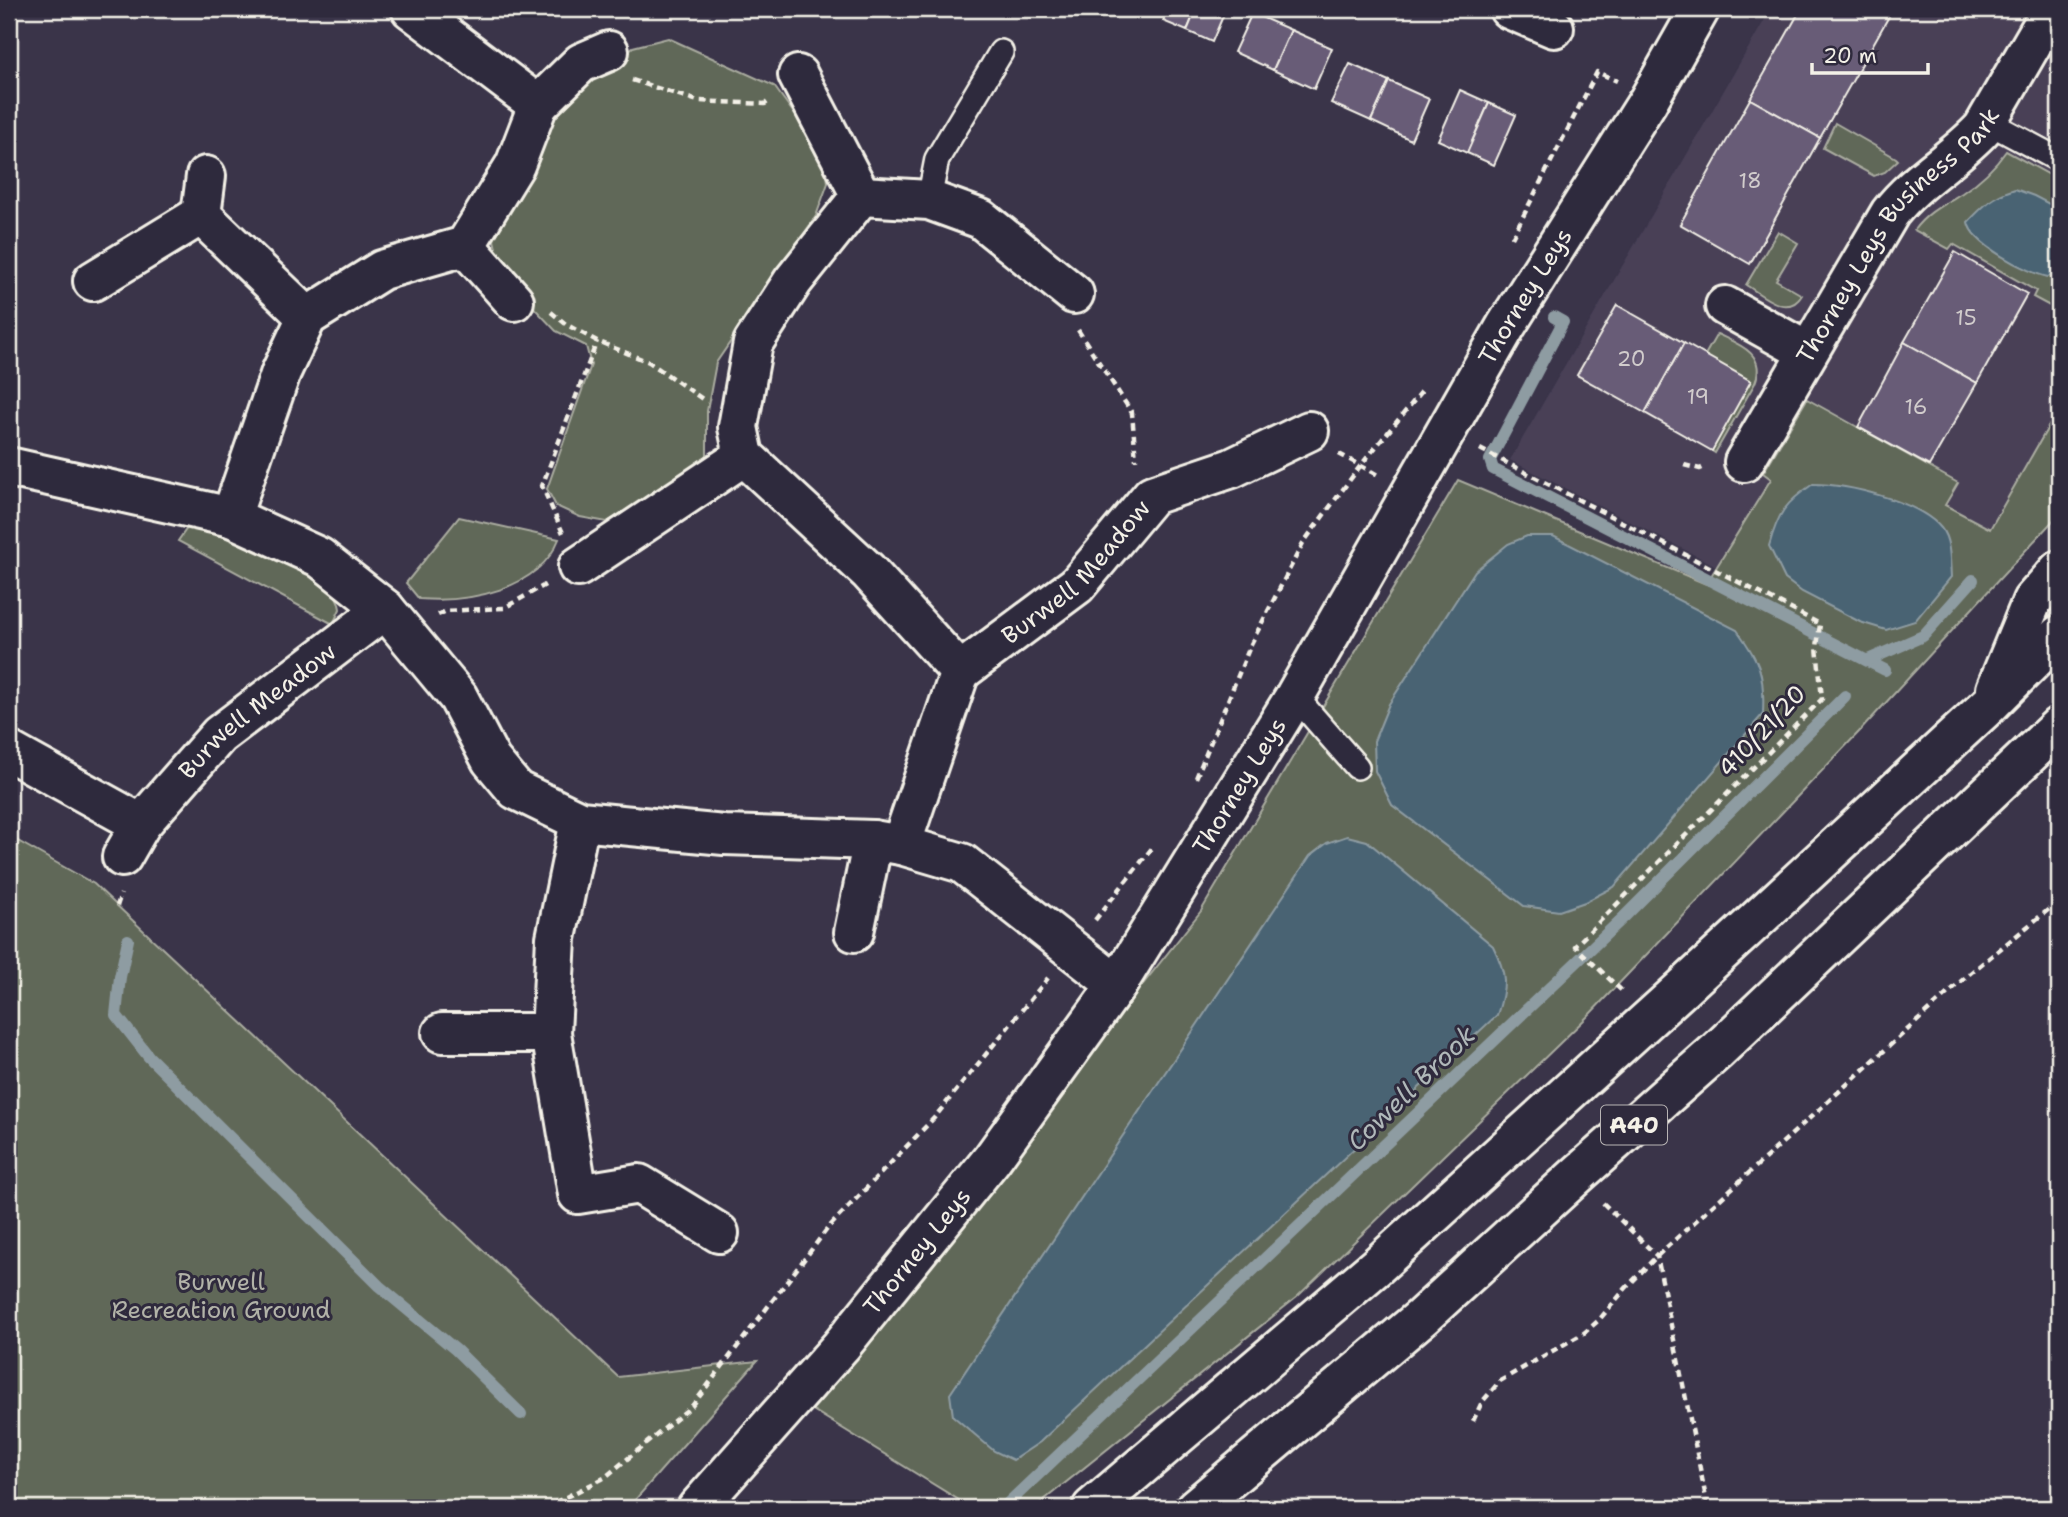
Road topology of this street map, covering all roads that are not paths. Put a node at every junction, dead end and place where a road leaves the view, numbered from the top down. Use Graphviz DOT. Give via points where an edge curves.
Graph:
graph roads {
  1 [pos="411,9"];
  2 [pos="1509,9"];
  3 [pos="1700,9"];
  4 [pos="2052,9"];
  5 [pos="1554,28"];
  6 [pos="1001,52"];
  7 [pos="595,57"];
  8 [pos="799,75"];
  9 [pos="538,105"];
  10 [pos="1989,122"];
  11 [pos="2059,160"];
  12 [pos="206,176"];
  13 [pos="861,196"];
  14 [pos="929,200"];
  15 [pos="201,215"];
  16 [pos="465,246"];
  17 [pos="93,281"];
  18 [pos="1074,294"];
  19 [pos="529,302"];
  20 [pos="1725,306"];
  21 [pos="307,317"];
  22 [pos="1808,352"];
  23 [pos="1308,431"];
  24 [pos="741,441"];
  25 [pos="1744,462"];
  26 [pos="9,467"];
  27 [pos="231,517"];
  28 [pos="578,567"];
  29 [pos="2059,570"];
  30 [pos="394,620"];
  31 [pos="2059,635"];
  32 [pos="960,672"];
  33 [pos="1295,696"];
  34 [pos="1990,704"];
  35 [pos="2059,726"];
  36 [pos="9,751"];
  37 [pos="1357,767"];
  38 [pos="580,821"];
  39 [pos="141,824"];
  40 [pos="887,843"];
  41 [pos="122,857"];
  42 [pos="853,932"];
  43 [pos="1117,985"];
  44 [pos="442,1033"];
  45 [pos="551,1033"];
  46 [pos="719,1233"];
  47 [pos="697,1508"];
  48 [pos="1092,1508"];
  49 [pos="1195,1508"];
  1 -- 9 [label="main road"];
  2 -- 5 [label="main road"];
  3 -- 33 [label="main road, Thorney Leys" via="1506,326"];
  4 -- 10 [label="main road, Thorney Leys Business Park"];
  6 -- 14 [label="lane" via="936,159"];
  7 -- 9 [label="main road"];
  8 -- 13 [label="main road"];
  9 -- 16 [label="main road" via="515,165"];
  10 -- 11 [label="lane"];
  10 -- 22 [label="main road, Thorney Leys Business Park" via="1890,213"];
  12 -- 15 [label="main road"];
  13 -- 14 [label="main road"];
  13 -- 24 [label="main road" via="793,281 753,343"];
  14 -- 18 [label="main road" via="981,219"];
  15 -- 17 [label="main road"];
  15 -- 21 [label="main road"];
  16 -- 19 [label="main road"];
  16 -- 21 [label="main road" via="382,270"];
  20 -- 22 [label="main road"];
  21 -- 27 [label="main road" via="281,372"];
  22 -- 25 [label="main road, Thorney Leys Business Park"];
  23 -- 32 [label="main road, Burwell Meadow" via="1232,468 1152,495 1077,585"];
  24 -- 28 [label="main road"];
  24 -- 32 [label="main road" via="869,570"];
  26 -- 27 [label="main road"];
  27 -- 30 [label="main road" via="319,557"];
  29 -- 34 [label="main road" via="2032,601"];
  30 -- 38 [label="main road" via="458,697 491,760 516,790"];
  30 -- 39 [label="main road, Burwell Meadow" via="219,735"];
  31 -- 34 [label="main road, A40"];
  32 -- 40 [label="main road"];
  33 -- 37 [label="lane"];
  33 -- 43 [label="main road, Thorney Leys"];
  34 -- 48 [label="main road, A40" via="1376,1267"];
  35 -- 49 [label="main road, A40" via="1717,1051 1422,1317"];
  36 -- 39 [label="main road"];
  38 -- 40 [label="main road" via="724,835"];
  38 -- 45 [label="main road" via="556,938"];
  39 -- 41 [label="main road, Burwell Meadow"];
  40 -- 42 [label="main road"];
  40 -- 43 [label="main road" via="962,863"];
  43 -- 47 [label="main road, Thorney Leys" via="992,1159 841,1346"];
  44 -- 45 [label="main road"];
  45 -- 46 [label="main road" via="578,1194 639,1184"];
}
